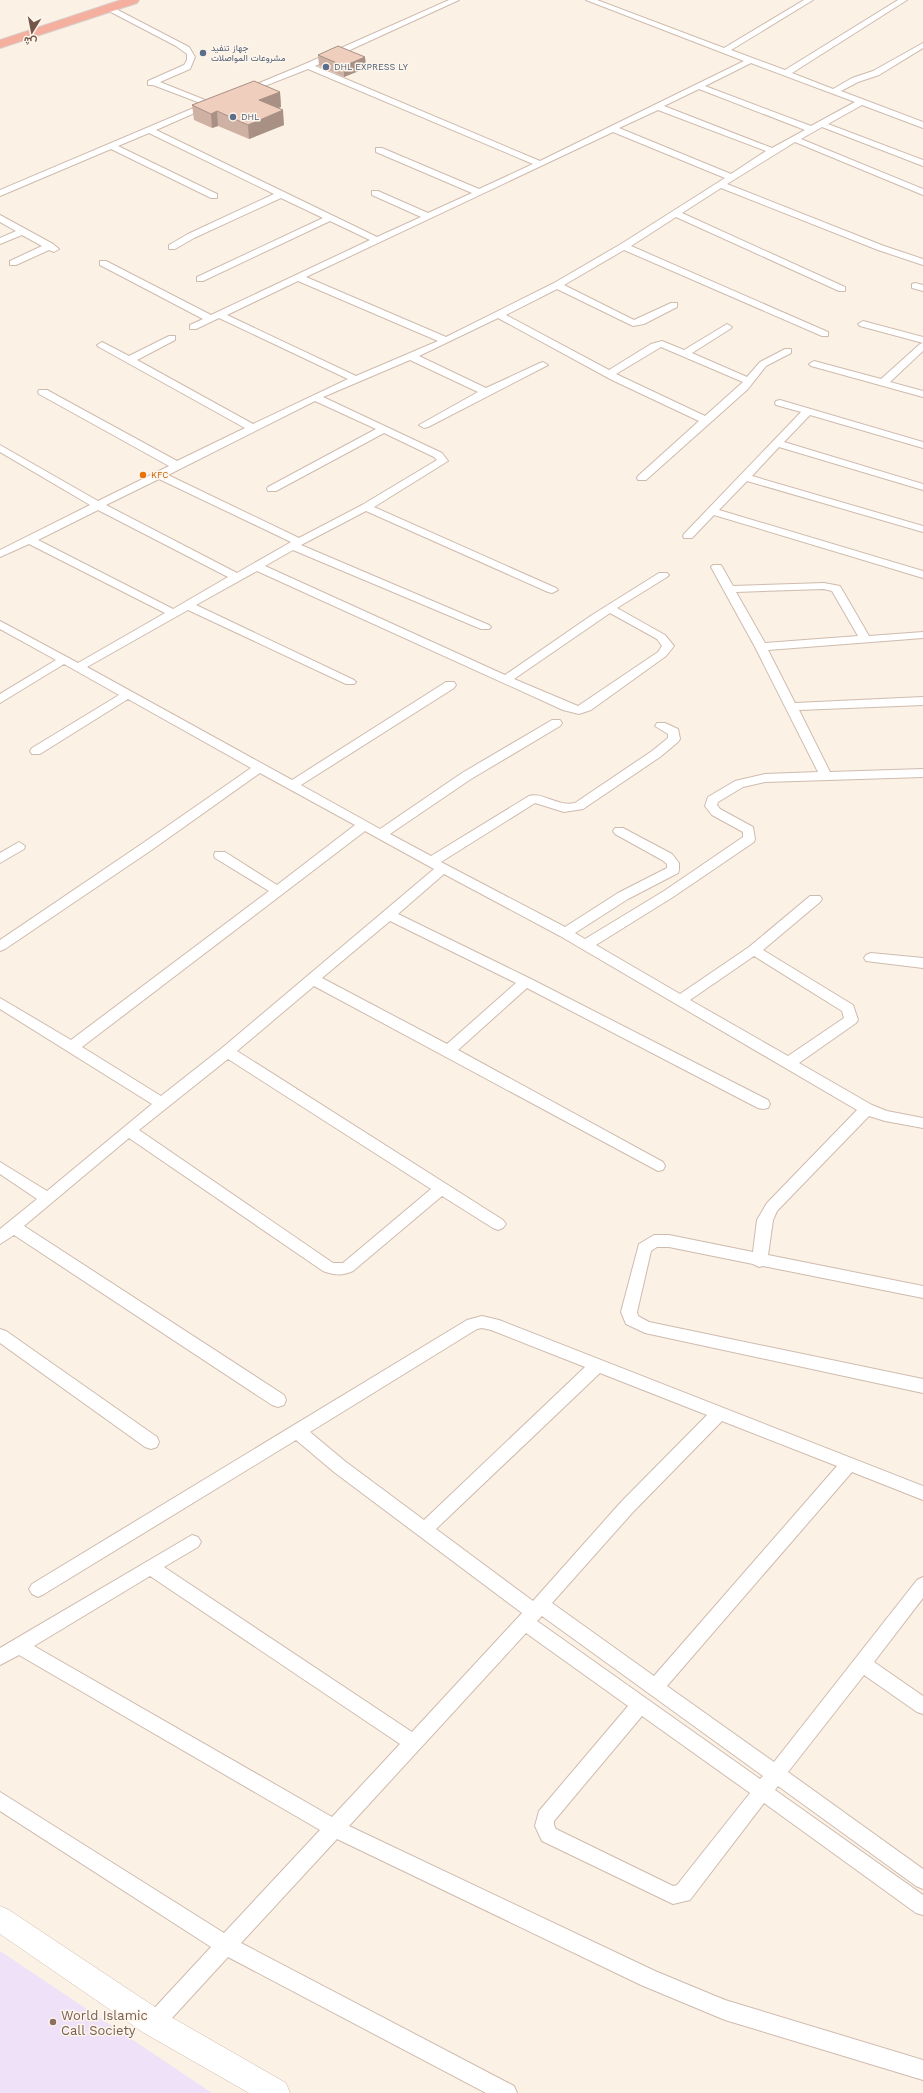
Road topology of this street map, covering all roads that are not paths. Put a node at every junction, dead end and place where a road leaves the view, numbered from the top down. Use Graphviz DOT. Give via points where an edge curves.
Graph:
graph roads {
  1 [pos="133,0"];
  2 [pos="455,0"];
  3 [pos="590,0"];
  4 [pos="809,0"];
  5 [pos="903,0"];
  6 [pos="108,4"];
  7 [pos="0,34"];
  8 [pos="0,44"];
  9 [pos="923,45"];
  10 [pos="724,51"];
  11 [pos="750,61"];
  12 [pos="308,66"];
  13 [pos="785,74"];
  14 [pos="697,86"];
  15 [pos="833,92"];
  16 [pos="233,95"];
  17 [pos="861,102"];
  18 [pos="656,106"];
  19 [pos="923,115"];
  20 [pos="914,122"];
  21 [pos="821,124"];
  22 [pos="923,126"];
  23 [pos="611,128"];
  24 [pos="811,129"];
  25 [pos="149,130"];
  26 [pos="794,139"];
  27 [pos="111,146"];
  28 [pos="379,150"];
  29 [pos="773,151"];
  30 [pos="923,163"];
  31 [pos="540,164"];
  32 [pos="732,178"];
  33 [pos="721,185"];
  34 [pos="478,192"];
  35 [pos="923,192"];
  36 [pos="0,193"];
  37 [pos="375,193"];
  38 [pos="282,194"];
  39 [pos="214,196"];
  40 [pos="675,213"];
  41 [pos="427,216"];
  42 [pos="0,218"];
  43 [pos="329,218"];
  44 [pos="23,231"];
  45 [pos="376,240"];
  46 [pos="0,241"];
  47 [pos="624,246"];
  48 [pos="172,247"];
  49 [pos="923,262"];
  50 [pos="13,263"];
  51 [pos="102,263"];
  52 [pos="297,277"];
  53 [pos="200,279"];
  54 [pos="557,285"];
  55 [pos="842,289"];
  56 [pos="674,305"];
  57 [pos="499,315"];
  58 [pos="213,316"];
  59 [pos="863,324"];
  60 [pos="193,327"];
  61 [pos="727,327"];
  62 [pos="825,334"];
  63 [pos="172,338"];
  64 [pos="923,340"];
  65 [pos="446,341"];
  66 [pos="102,345"];
  67 [pos="923,346"];
  68 [pos="788,351"];
  69 [pos="685,353"];
  70 [pos="410,356"];
  71 [pos="129,360"];
  72 [pos="814,364"];
  73 [pos="543,365"];
  74 [pos="609,374"];
  75 [pos="355,380"];
  76 [pos="748,381"];
  77 [pos="883,382"];
  78 [pos="43,392"];
  79 [pos="486,392"];
  80 [pos="923,394"];
  81 [pos="315,397"];
  82 [pos="780,403"];
  83 [pos="808,411"];
  84 [pos="706,421"];
  85 [pos="424,426"];
  86 [pos="253,428"];
  87 [pos="384,429"];
  88 [pos="777,443"];
  89 [pos="923,445"];
  90 [pos="0,448"];
  91 [pos="178,466"];
  92 [pos="160,475"];
  93 [pos="745,477"];
  94 [pos="642,478"];
  95 [pos="923,487"];
  96 [pos="272,488"];
  97 [pos="99,506"];
  98 [pos="366,507"];
  99 [pos="712,511"];
  100 [pos="923,529"];
  101 [pos="688,536"];
  102 [pos="30,540"];
  103 [pos="296,544"];
  104 [pos="0,554"];
  105 [pos="256,566"];
  106 [pos="718,567"];
  107 [pos="662,575"];
  108 [pos="923,575"];
  109 [pos="236,577"];
  110 [pos="730,589"];
  111 [pos="552,590"];
  112 [pos="187,605"];
  113 [pos="610,609"];
  114 [pos="173,613"];
  115 [pos="0,624"];
  116 [pos="485,627"];
  117 [pos="923,635"];
  118 [pos="865,638"];
  119 [pos="761,647"];
  120 [pos="65,659"];
  121 [pos="79,667"];
  122 [pos="505,680"];
  123 [pos="350,682"];
  124 [pos="450,685"];
  125 [pos="128,694"];
  126 [pos="0,699"];
  127 [pos="923,701"];
  128 [pos="791,707"];
  129 [pos="556,723"];
  130 [pos="661,726"];
  131 [pos="36,751"];
  132 [pos="260,767"];
  133 [pos="923,774"];
  134 [pos="826,776"];
  135 [pos="292,785"];
  136 [pos="364,825"];
  137 [pos="619,831"];
  138 [pos="380,834"];
  139 [pos="18,846"];
  140 [pos="220,855"];
  141 [pos="0,859"];
  142 [pos="437,865"];
  143 [pos="278,891"];
  144 [pos="815,899"];
  145 [pos="389,915"];
  146 [pos="564,933"];
  147 [pos="585,945"];
  148 [pos="0,946"];
  149 [pos="754,950"];
  150 [pos="871,958"];
  151 [pos="923,963"];
  152 [pos="312,979"];
  153 [pos="526,982"];
  154 [pos="680,1000"];
  155 [pos="0,1003"];
  156 [pos="71,1048"];
  157 [pos="448,1051"];
  158 [pos="226,1052"];
  159 [pos="788,1063"];
  160 [pos="162,1103"];
  161 [pos="763,1104"];
  162 [pos="866,1109"];
  163 [pos="923,1123"];
  164 [pos="129,1130"];
  165 [pos="658,1166"];
  166 [pos="0,1167"];
  167 [pos="440,1189"];
  168 [pos="48,1200"];
  169 [pos="498,1224"];
  170 [pos="14,1227"];
  171 [pos="0,1238"];
  172 [pos="759,1261"];
  173 [pos="923,1292"];
  174 [pos="0,1335"];
  175 [pos="598,1365"];
  176 [pos="923,1386"];
  177 [pos="278,1400"];
  178 [pos="720,1413"];
  179 [pos="297,1431"];
  180 [pos="151,1442"];
  181 [pos="849,1464"];
  182 [pos="923,1493"];
  183 [pos="425,1529"];
  184 [pos="192,1542"];
  185 [pos="150,1567"];
  186 [pos="923,1585"];
  187 [pos="38,1588"];
  188 [pos="534,1613"];
  189 [pos="19,1646"];
  190 [pos="0,1658"];
  191 [pos="862,1664"];
  192 [pos="655,1687"];
  193 [pos="640,1705"];
  194 [pos="923,1706"];
  195 [pos="413,1742"];
  196 [pos="776,1774"];
  197 [pos="762,1792"];
  198 [pos="0,1801"];
  199 [pos="333,1828"];
  200 [pos="923,1880"];
  201 [pos="923,1906"];
  202 [pos="0,1919"];
  203 [pos="226,1945"];
  204 [pos="154,2023"];
  205 [pos="923,2070"];
  206 [pos="276,2093"];
  207 [pos="507,2093"];
  1 -- 6 [label="highway"];
  2 -- 12 [label="street"];
  3 -- 10 [label="street"];
  4 -- 10 [label="street"];
  5 -- 13 [label="street"];
  6 -- 7 [label="highway"];
  6 -- 8 [label="highway"];
  6 -- 25 [label="street" via="179,44 188,50 192,57 187,67 152,83 215,102"];
  9 -- 15 [label="street" via="876,73 855,80"];
  10 -- 11 [label="street"];
  11 -- 13 [label="street"];
  11 -- 14 [label="street"];
  12 -- 16 [label="street"];
  12 -- 31 [label="street"];
  13 -- 15 [label="street"];
  14 -- 18 [label="street"];
  14 -- 24 [label="street"];
  15 -- 17 [label="street"];
  17 -- 20 [label="street"];
  17 -- 21 [label="street"];
  18 -- 23 [label="street"];
  18 -- 29 [label="street"];
  19 -- 20 [label="street"];
  20 -- 22 [label="street"];
  21 -- 24 [label="street"];
  21 -- 30 [label="street"];
  23 -- 31 [label="street"];
  23 -- 32 [label="street"];
  24 -- 26 [label="street"];
  25 -- 27 [label="street"];
  25 -- 38 [label="street"];
  26 -- 29 [label="street"];
  26 -- 35 [label="street"];
  27 -- 36 [label="street"];
  27 -- 39 [label="street"];
  28 -- 34 [label="street"];
  29 -- 32 [label="street"];
  31 -- 34 [label="street"];
  32 -- 33 [label="street"];
  33 -- 40 [label="street"];
  33 -- 49 [label="street"];
  34 -- 41 [label="street"];
  37 -- 41 [label="street"];
  38 -- 43 [label="street"];
  38 -- 48 [label="street"];
  40 -- 47 [label="street"];
  40 -- 55 [label="street"];
  41 -- 45 [label="street"];
  42 -- 44 [label="street"];
  43 -- 45 [label="street"];
  43 -- 53 [label="street"];
  44 -- 46 [label="street"];
  44 -- 50 [label="street" via="52,248"];
  45 -- 52 [label="street"];
  47 -- 54 [label="street"];
  47 -- 62 [label="street"];
  51 -- 58 [label="street"];
  52 -- 58 [label="street"];
  52 -- 65 [label="street"];
  54 -- 56 [label="street" via="633,323"];
  54 -- 57 [label="street"];
  57 -- 65 [label="street"];
  57 -- 74 [label="street"];
  58 -- 60 [label="street"];
  58 -- 75 [label="street"];
  59 -- 64 [label="street"];
  61 -- 69 [label="street"];
  63 -- 71 [label="street"];
  65 -- 70 [label="street"];
  66 -- 71 [label="street"];
  67 -- 77 [label="street"];
  68 -- 76 [label="street" via="764,364"];
  69 -- 74 [label="street" via="662,344 654,346"];
  69 -- 76 [label="street"];
  70 -- 75 [label="street"];
  70 -- 79 [label="street"];
  71 -- 86 [label="street"];
  72 -- 77 [label="street"];
  73 -- 79 [label="street"];
  74 -- 84 [label="street"];
  75 -- 81 [label="street"];
  76 -- 84 [label="street"];
  77 -- 80 [label="street"];
  78 -- 91 [label="street"];
  79 -- 85 [label="street"];
  81 -- 86 [label="street"];
  81 -- 87 [label="street"];
  82 -- 83 [label="street"];
  83 -- 88 [label="street"];
  83 -- 89 [label="street"];
  84 -- 94 [label="street"];
  86 -- 91 [label="street"];
  87 -- 96 [label="street"];
  87 -- 98 [label="street" via="438,455 443,461"];
  88 -- 93 [label="street"];
  88 -- 95 [label="street"];
  90 -- 97 [label="street"];
  91 -- 92 [label="street"];
  92 -- 97 [label="street"];
  92 -- 103 [label="street"];
  93 -- 99 [label="street"];
  93 -- 100 [label="street"];
  97 -- 102 [label="street"];
  97 -- 109 [label="street"];
  98 -- 103 [label="street"];
  98 -- 111 [label="street"];
  99 -- 101 [label="street"];
  99 -- 108 [label="street"];
  102 -- 104 [label="street"];
  102 -- 114 [label="street"];
  103 -- 105 [label="street"];
  103 -- 116 [label="street"];
  105 -- 109 [label="street"];
  105 -- 122 [label="street"];
  106 -- 110 [label="street"];
  107 -- 113 [label="street"];
  109 -- 112 [label="street"];
  110 -- 118 [label="street" via="824,586 836,588"];
  110 -- 119 [label="street"];
  112 -- 114 [label="street"];
  112 -- 123 [label="street"];
  113 -- 122 [label="street"];
  113 -- 122 [label="street" via="662,637 668,646 662,654 588,707 579,710 567,708"];
  114 -- 121 [label="street"];
  115 -- 120 [label="street"];
  117 -- 118 [label="street"];
  118 -- 119 [label="street"];
  119 -- 128 [label="street"];
  120 -- 121 [label="street"];
  120 -- 126 [label="street"];
  121 -- 125 [label="street"];
  124 -- 135 [label="street"];
  125 -- 131 [label="street"];
  125 -- 132 [label="street"];
  127 -- 128 [label="street"];
  128 -- 134 [label="street"];
  129 -- 138 [label="street" via="432,796"];
  130 -- 142 [label="street" via="674,732 674,739 579,806 566,810 556,808 543,800 533,799"];
  132 -- 135 [label="street"];
  132 -- 148 [label="street"];
  133 -- 134 [label="street"];
  134 -- 147 [label="street" via="764,778 739,784 712,800 711,806 716,812 748,830 749,839 622,925"];
  135 -- 136 [label="street"];
  136 -- 138 [label="street"];
  136 -- 143 [label="street"];
  137 -- 146 [label="street" via="674,863 673,870 623,896"];
  138 -- 142 [label="street"];
  139 -- 141 [label="street"];
  140 -- 143 [label="street"];
  142 -- 145 [label="street"];
  142 -- 146 [label="street"];
  143 -- 156 [label="street"];
  144 -- 149 [label="street"];
  145 -- 152 [label="street"];
  145 -- 153 [label="street"];
  146 -- 147 [label="street"];
  147 -- 154 [label="street"];
  149 -- 154 [label="street"];
  149 -- 159 [label="street" via="848,1008 851,1020"];
  150 -- 151 [label="street"];
  152 -- 157 [label="street"];
  152 -- 158 [label="street"];
  153 -- 157 [label="street"];
  153 -- 161 [label="street"];
  154 -- 159 [label="street"];
  155 -- 156 [label="street"];
  156 -- 160 [label="street"];
  157 -- 165 [label="street"];
  158 -- 160 [label="street"];
  158 -- 167 [label="street"];
  159 -- 162 [label="street"];
  160 -- 164 [label="street"];
  162 -- 163 [label="street" via="885,1116"];
  162 -- 172 [label="street" via="772,1207 765,1220"];
  164 -- 167 [label="street" via="336,1270 348,1267"];
  164 -- 168 [label="street"];
  166 -- 168 [label="street"];
  167 -- 169 [label="street"];
  168 -- 170 [label="street"];
  170 -- 171 [label="street"];
  170 -- 177 [label="street"];
  172 -- 173 [label="street"];
  172 -- 176 [label="street" via="668,1241 654,1241 644,1248 629,1312 632,1320 645,1327"];
  174 -- 180 [label="street"];
  175 -- 178 [label="street"];
  175 -- 179 [label="street" via="482,1322 473,1324"];
  175 -- 183 [label="street"];
  178 -- 181 [label="street"];
  178 -- 188 [label="street" via="627,1508"];
  179 -- 183 [label="street"];
  179 -- 187 [label="street"];
  181 -- 182 [label="street"];
  181 -- 192 [label="street"];
  183 -- 188 [label="street"];
  184 -- 185 [label="street"];
  185 -- 189 [label="street"];
  185 -- 195 [label="street"];
  186 -- 191 [label="street"];
  188 -- 192 [label="street"];
  188 -- 193 [label="street"];
  188 -- 195 [label="street"];
  189 -- 190 [label="street"];
  189 -- 199 [label="street"];
  191 -- 194 [label="street"];
  191 -- 196 [label="street"];
  192 -- 196 [label="street"];
  193 -- 197 [label="street"];
  193 -- 197 [label="street" via="546,1817 544,1826 549,1835 663,1891 683,1893"];
  195 -- 199 [label="street"];
  196 -- 197 [label="street"];
  196 -- 200 [label="street"];
  197 -- 201 [label="street"];
  198 -- 203 [label="street"];
  199 -- 203 [label="street"];
  199 -- 205 [label="street" via="648,1978 725,2010"];
  202 -- 204 [label="street"];
  203 -- 204 [label="street"];
  203 -- 207 [label="street"];
  204 -- 206 [label="street"];
}
